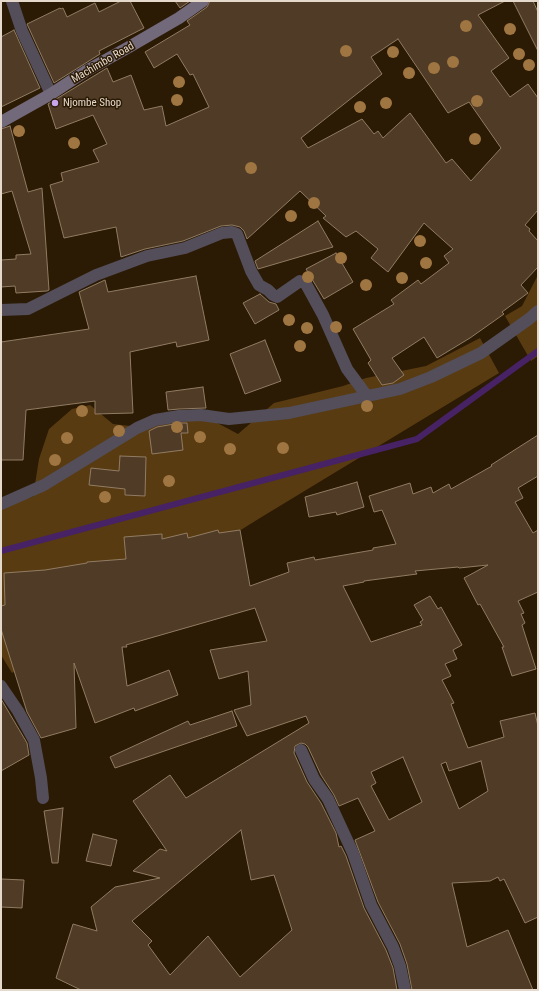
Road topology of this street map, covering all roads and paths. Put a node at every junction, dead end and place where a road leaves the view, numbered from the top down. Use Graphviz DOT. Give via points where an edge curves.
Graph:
graph roads {
  1 [pos="12,1"];
  2 [pos="203,1"];
  3 [pos="51,94"];
  4 [pos="1,122"];
  5 [pos="1,310"];
  6 [pos="538,311"];
  7 [pos="367,396"];
  8 [pos="1,504"];
  9 [pos="1,686"];
  10 [pos="301,750"];
  11 [pos="43,798"];
  12 [pos="405,990"];
  1 -- 3 [label="street" via="22,31"];
  2 -- 3 [label="street, Machimbo Road"];
  3 -- 4 [label="street, Machimbo Road"];
  5 -- 7 [label="street" via="28,309 96,275 147,256 185,248 222,233 232,232 237,234 259,285 277,298 300,281 306,284 347,369"];
  6 -- 7 [label="street" via="480,353 400,389"];
  7 -- 8 [label="street" via="289,413 229,419 201,415 155,420 137,428 44,485"];
  9 -- 11 [label="street" via="34,740"];
  10 -- 12 [label="street" via="314,779 328,799 353,853 371,905 393,947"];
}
